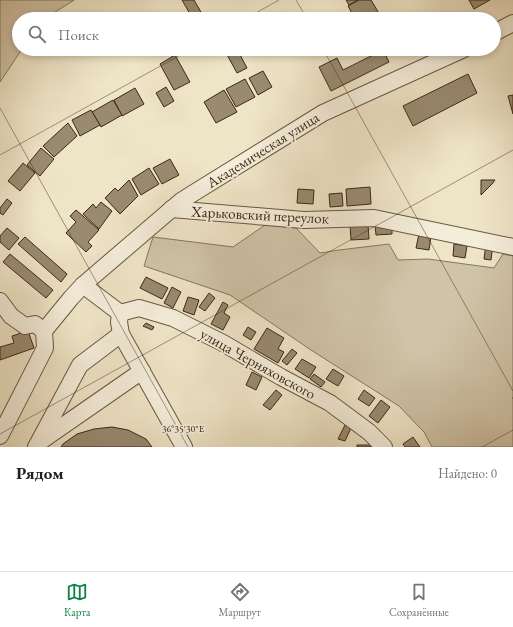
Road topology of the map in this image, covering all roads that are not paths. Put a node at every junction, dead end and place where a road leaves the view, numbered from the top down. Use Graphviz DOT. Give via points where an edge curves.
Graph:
graph roads {
  1 [pos="513,23"];
  2 [pos="501,29"];
  3 [pos="449,56"];
  4 [pos="171,210"];
  5 [pos="513,247"];
  6 [pos="83,286"];
  7 [pos="0,301"];
  8 [pos="120,313"];
  9 [pos="44,331"];
  10 [pos="121,334"];
  11 [pos="142,371"];
  12 [pos="0,436"];
  13 [pos="37,445"];
  14 [pos="184,447"];
  15 [pos="384,447"];
  1 -- 2 [label="street"];
  3 -- 4 [label="street, Академическая улица" via="323,113 181,201"];
  4 -- 5 [label="street, Харьковский переулок" via="304,220 374,218"];
  4 -- 6 [label="street, Академическая улица"];
  6 -- 8 [label="street"];
  6 -- 9 [label="street, Академическая улица"];
  7 -- 9 [label="street" via="11,316 25,326 35,324"];
  8 -- 10 [label="street"];
  8 -- 15 [label="street, улица Черняховского" via="139,308 173,318 223,343 330,404 369,432"];
  9 -- 12 [label="street" via="45,348"];
  10 -- 11 [label="street"];
  10 -- 13 [label="street" via="80,365"];
  11 -- 13 [label="street"];
  11 -- 14 [label="street"];
}
